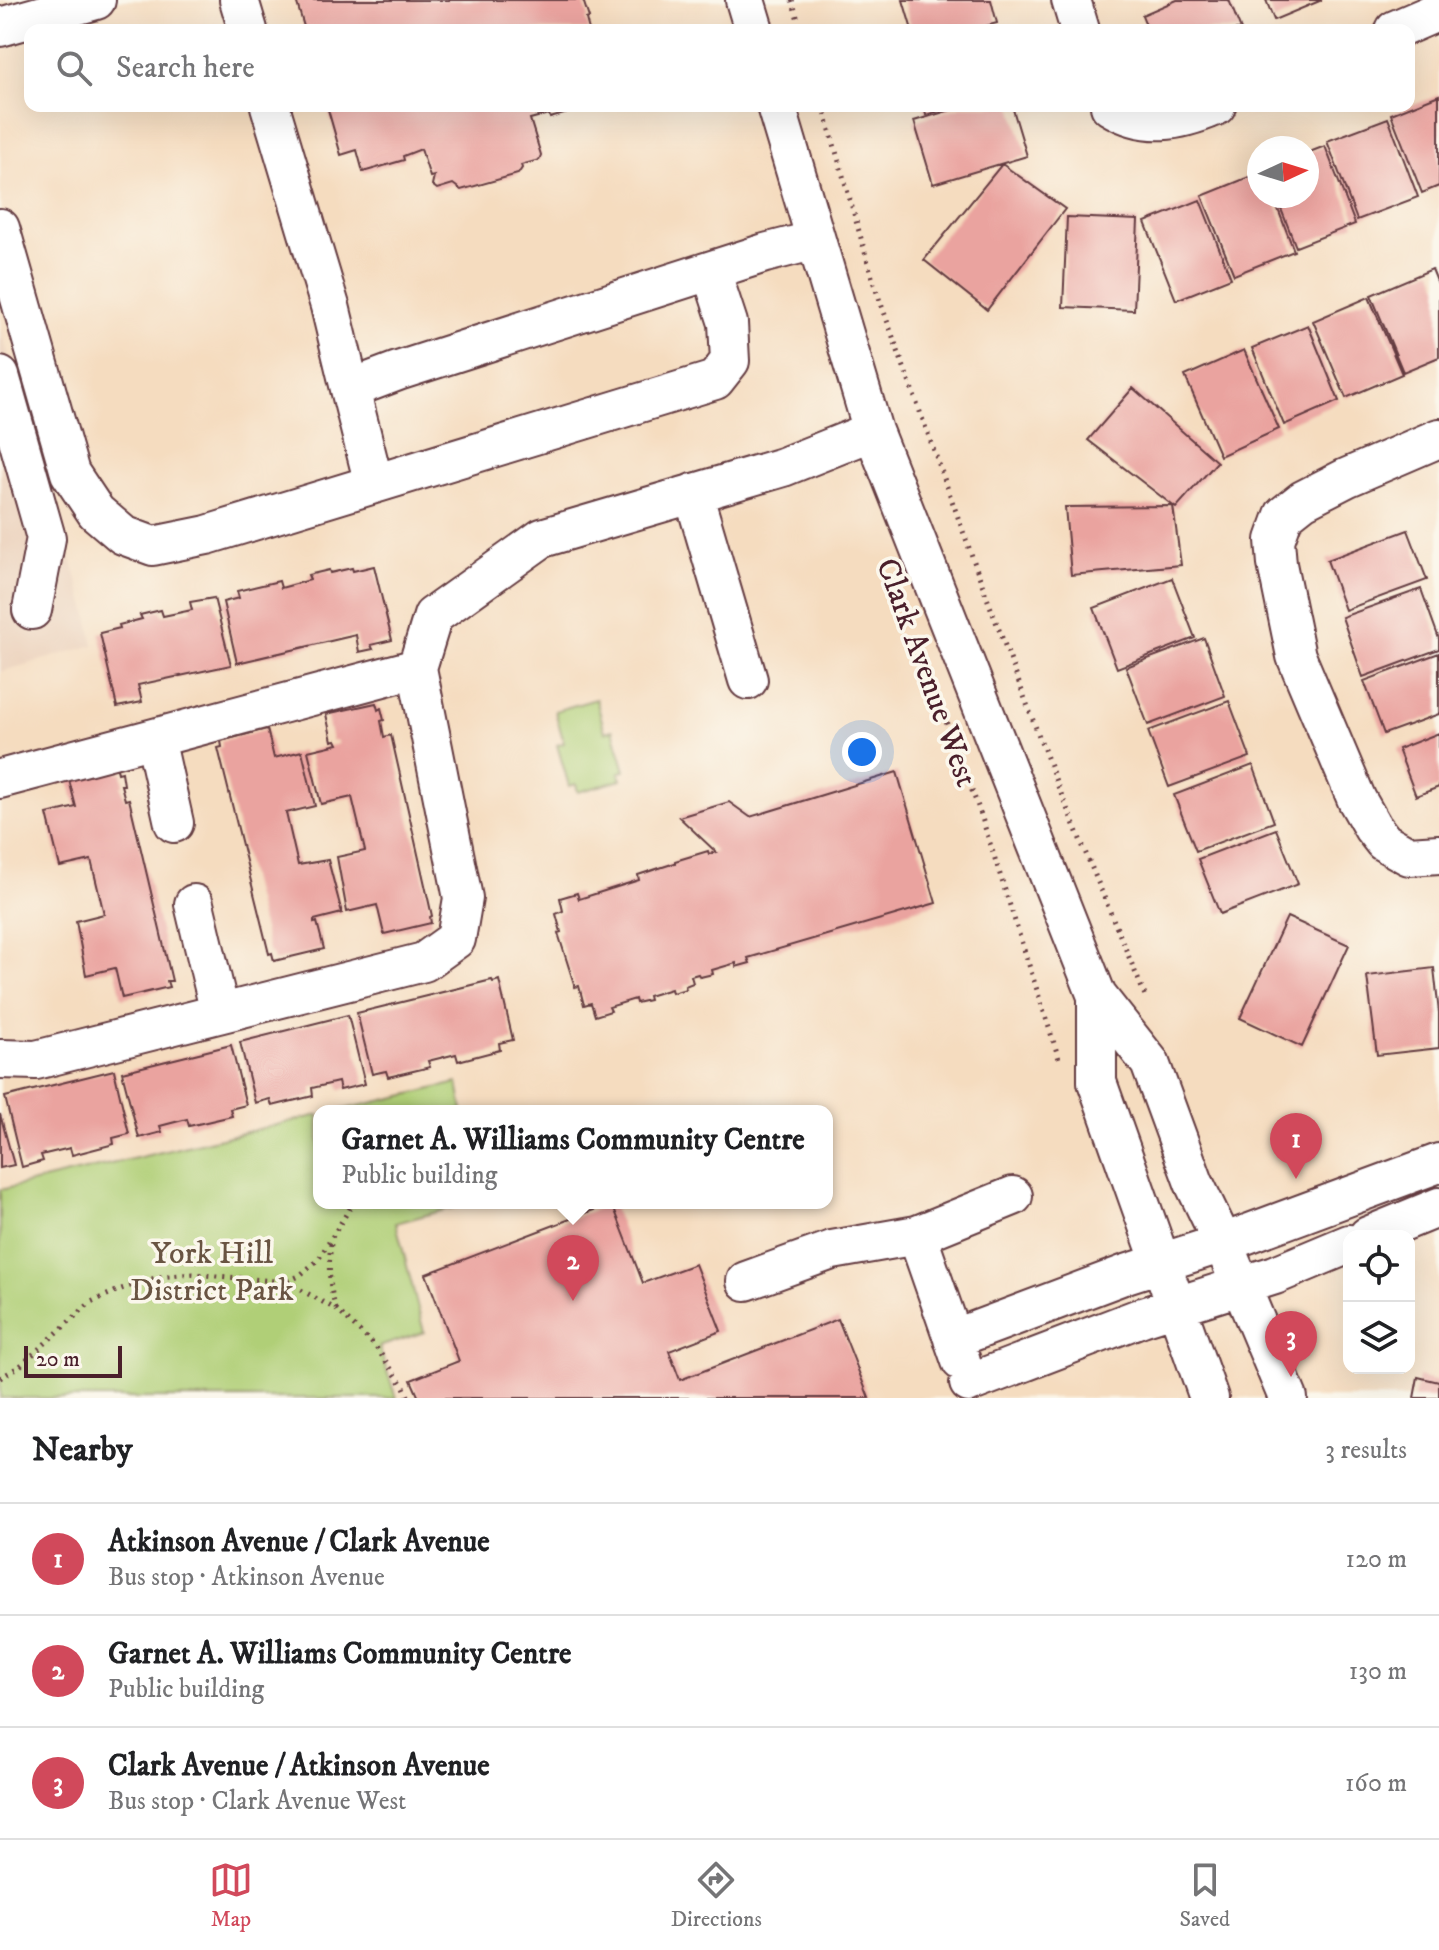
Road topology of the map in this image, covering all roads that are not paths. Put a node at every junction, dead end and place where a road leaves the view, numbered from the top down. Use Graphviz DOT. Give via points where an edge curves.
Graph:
graph roads {
  1 [pos="96,0"];
  2 [pos="239,0"];
  3 [pos="745,0"];
  4 [pos="1071,0"];
  5 [pos="1439,11"];
  6 [pos="246,24"];
  7 [pos="752,24"];
  8 [pos="1078,24"];
  9 [pos="1409,24"];
  10 [pos="0,27"];
  11 [pos="272,112"];
  12 [pos="778,112"];
  13 [pos="1120,112"];
  14 [pos="1197,112"];
  15 [pos="0,228"];
  16 [pos="816,240"];
  17 [pos="711,271"];
  18 [pos="0,376"];
  19 [pos="350,389"];
  20 [pos="873,431"];
  21 [pos="1439,438"];
  22 [pos="374,484"];
  23 [pos="693,493"];
  24 [pos="32,610"];
  25 [pos="417,668"];
  26 [pos="748,680"];
  27 [pos="155,738"];
  28 [pos="0,779"];
  29 [pos="174,823"];
  30 [pos="1439,854"];
  31 [pos="194,904"];
  32 [pos="1097,996"];
  33 [pos="220,1013"];
  34 [pos="0,1059"];
  35 [pos="1439,1163"];
  36 [pos="1013,1196"];
  37 [pos="1439,1207"];
  38 [pos="1383,1230"];
  39 [pos="917,1235"];
  40 [pos="1223,1243"];
  41 [pos="1343,1247"];
  42 [pos="1161,1262"];
  43 [pos="746,1281"];
  44 [pos="1241,1286"];
  45 [pos="1176,1306"];
  46 [pos="953,1339"];
  47 [pos="971,1390"];
  48 [pos="1209,1398"];
  49 [pos="1288,1398"];
  1 -- 10 [label="street"];
  2 -- 6 [label="street"];
  3 -- 7 [label="street"];
  4 -- 8 [label="street"];
  5 -- 9 [label="street"];
  11 -- 19 [label="street"];
  12 -- 16 [label="street, Clark Avenue West"];
  13 -- 14 [label="street" via="1152,121"];
  15 -- 22 [label="street" via="70,473 96,512 123,535 153,546"];
  16 -- 17 [label="street"];
  16 -- 20 [label="street, Clark Avenue West"];
  17 -- 19 [label="street"];
  17 -- 22 [label="street" via="728,323 730,361 715,380"];
  18 -- 24 [label="street" via="46,538"];
  19 -- 22 [label="street"];
  20 -- 23 [label="street" via="783,467"];
  20 -- 32 [label="street, Clark Avenue West"];
  21 -- 30 [label="street" via="1303,500 1284,515 1275,540 1296,656 1357,800 1384,842 1409,856"];
  23 -- 25 [label="street" via="542,538 433,616"];
  23 -- 26 [label="street"];
  25 -- 27 [label="street"];
  25 -- 33 [label="street" via="463,898 456,939 424,962"];
  27 -- 28 [label="street"];
  27 -- 29 [label="street"];
  31 -- 33 [label="street"];
  32 -- 40 [label="street, Clark Avenue West" via="1150,1063 1194,1183"];
  32 -- 42 [label="street, Clark Avenue West" via="1097,1082"];
  33 -- 34 [label="street" via="36,1060"];
  35 -- 40 [label="street"];
  36 -- 39 [label="street"];
  37 -- 38 [label="street"];
  39 -- 43 [label="street" via="832,1250"];
  39 -- 46 [label="street"];
  40 -- 42 [label="street"];
  40 -- 44 [label="street, Clark Avenue West"];
  41 -- 44 [label="street"];
  42 -- 45 [label="street, Clark Avenue West"];
  42 -- 46 [label="street"];
  44 -- 45 [label="street"];
  44 -- 49 [label="street, Clark Avenue West"];
  45 -- 47 [label="street"];
  45 -- 48 [label="street, Clark Avenue West"];
  46 -- 47 [label="street"];
}
